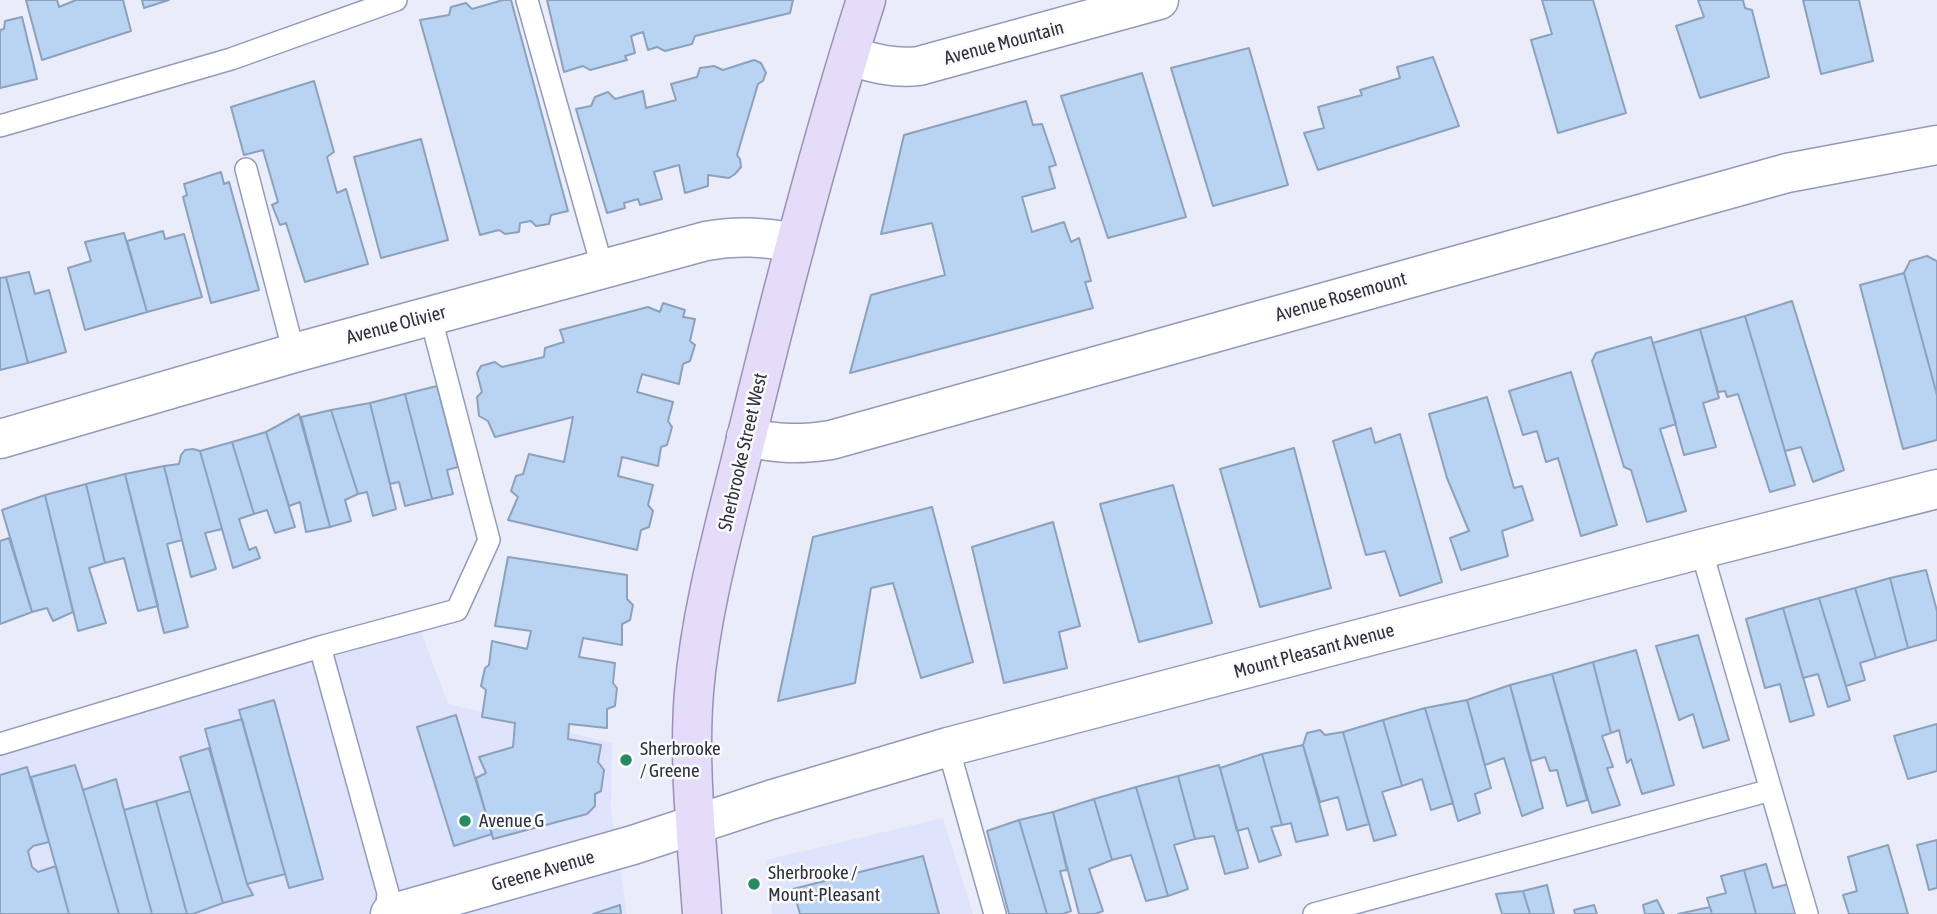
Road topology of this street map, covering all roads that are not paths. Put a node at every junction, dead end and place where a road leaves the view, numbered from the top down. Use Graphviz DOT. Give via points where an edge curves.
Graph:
graph roads {
  1 [pos="396,0"];
  2 [pos="527,0"];
  3 [pos="866,0"];
  4 [pos="1159,0"];
  5 [pos="849,56"];
  6 [pos="0,126"];
  7 [pos="1937,145"];
  8 [pos="246,169"];
  9 [pos="795,243"];
  10 [pos="603,270"];
  11 [pos="430,315"];
  12 [pos="294,353"];
  13 [pos="746,437"];
  14 [pos="0,439"];
  15 [pos="1937,489"];
  16 [pos="1701,549"];
  17 [pos="320,647"];
  18 [pos="0,744"];
  19 [pos="948,747"];
  20 [pos="1771,790"];
  21 [pos="695,825"];
  22 [pos="388,914"];
  23 [pos="702,914"];
  24 [pos="995,914"];
  25 [pos="1314,914"];
  26 [pos="1807,914"];
  1 -- 6 [label="lane" via="231,59"];
  2 -- 10 [label="lane"];
  3 -- 5 [label="main road, Sherbrooke Street West"];
  4 -- 5 [label="street, Avenue Mountain" via="919,66 891,67"];
  5 -- 9 [label="main road, Sherbrooke Street West"];
  7 -- 13 [label="street, Avenue Rosemount" via="1787,173 831,440 777,444"];
  8 -- 12 [label="lane"];
  9 -- 10 [label="street, Avenue Olivier" via="727,237"];
  9 -- 13 [label="main road, Sherbrooke Street West"];
  10 -- 11 [label="street, Avenue Olivier"];
  11 -- 12 [label="street, Avenue Olivier"];
  11 -- 17 [label="lane" via="489,540 457,610"];
  12 -- 14 [label="street, Avenue Olivier"];
  13 -- 21 [label="main road, Sherbrooke Street West" via="702,630 692,741"];
  15 -- 16 [label="street, Mount Pleasant Avenue"];
  16 -- 19 [label="street, Mount Pleasant Avenue"];
  16 -- 20 [label="lane"];
  17 -- 18 [label="lane"];
  17 -- 22 [label="lane" via="388,893"];
  19 -- 21 [label="street, Mount Pleasant Avenue"];
  19 -- 24 [label="lane"];
  20 -- 25 [label="lane"];
  20 -- 26 [label="lane"];
  21 -- 22 [label="street, Greene Avenue"];
  21 -- 23 [label="main road, Sherbrooke Street West"];
}
